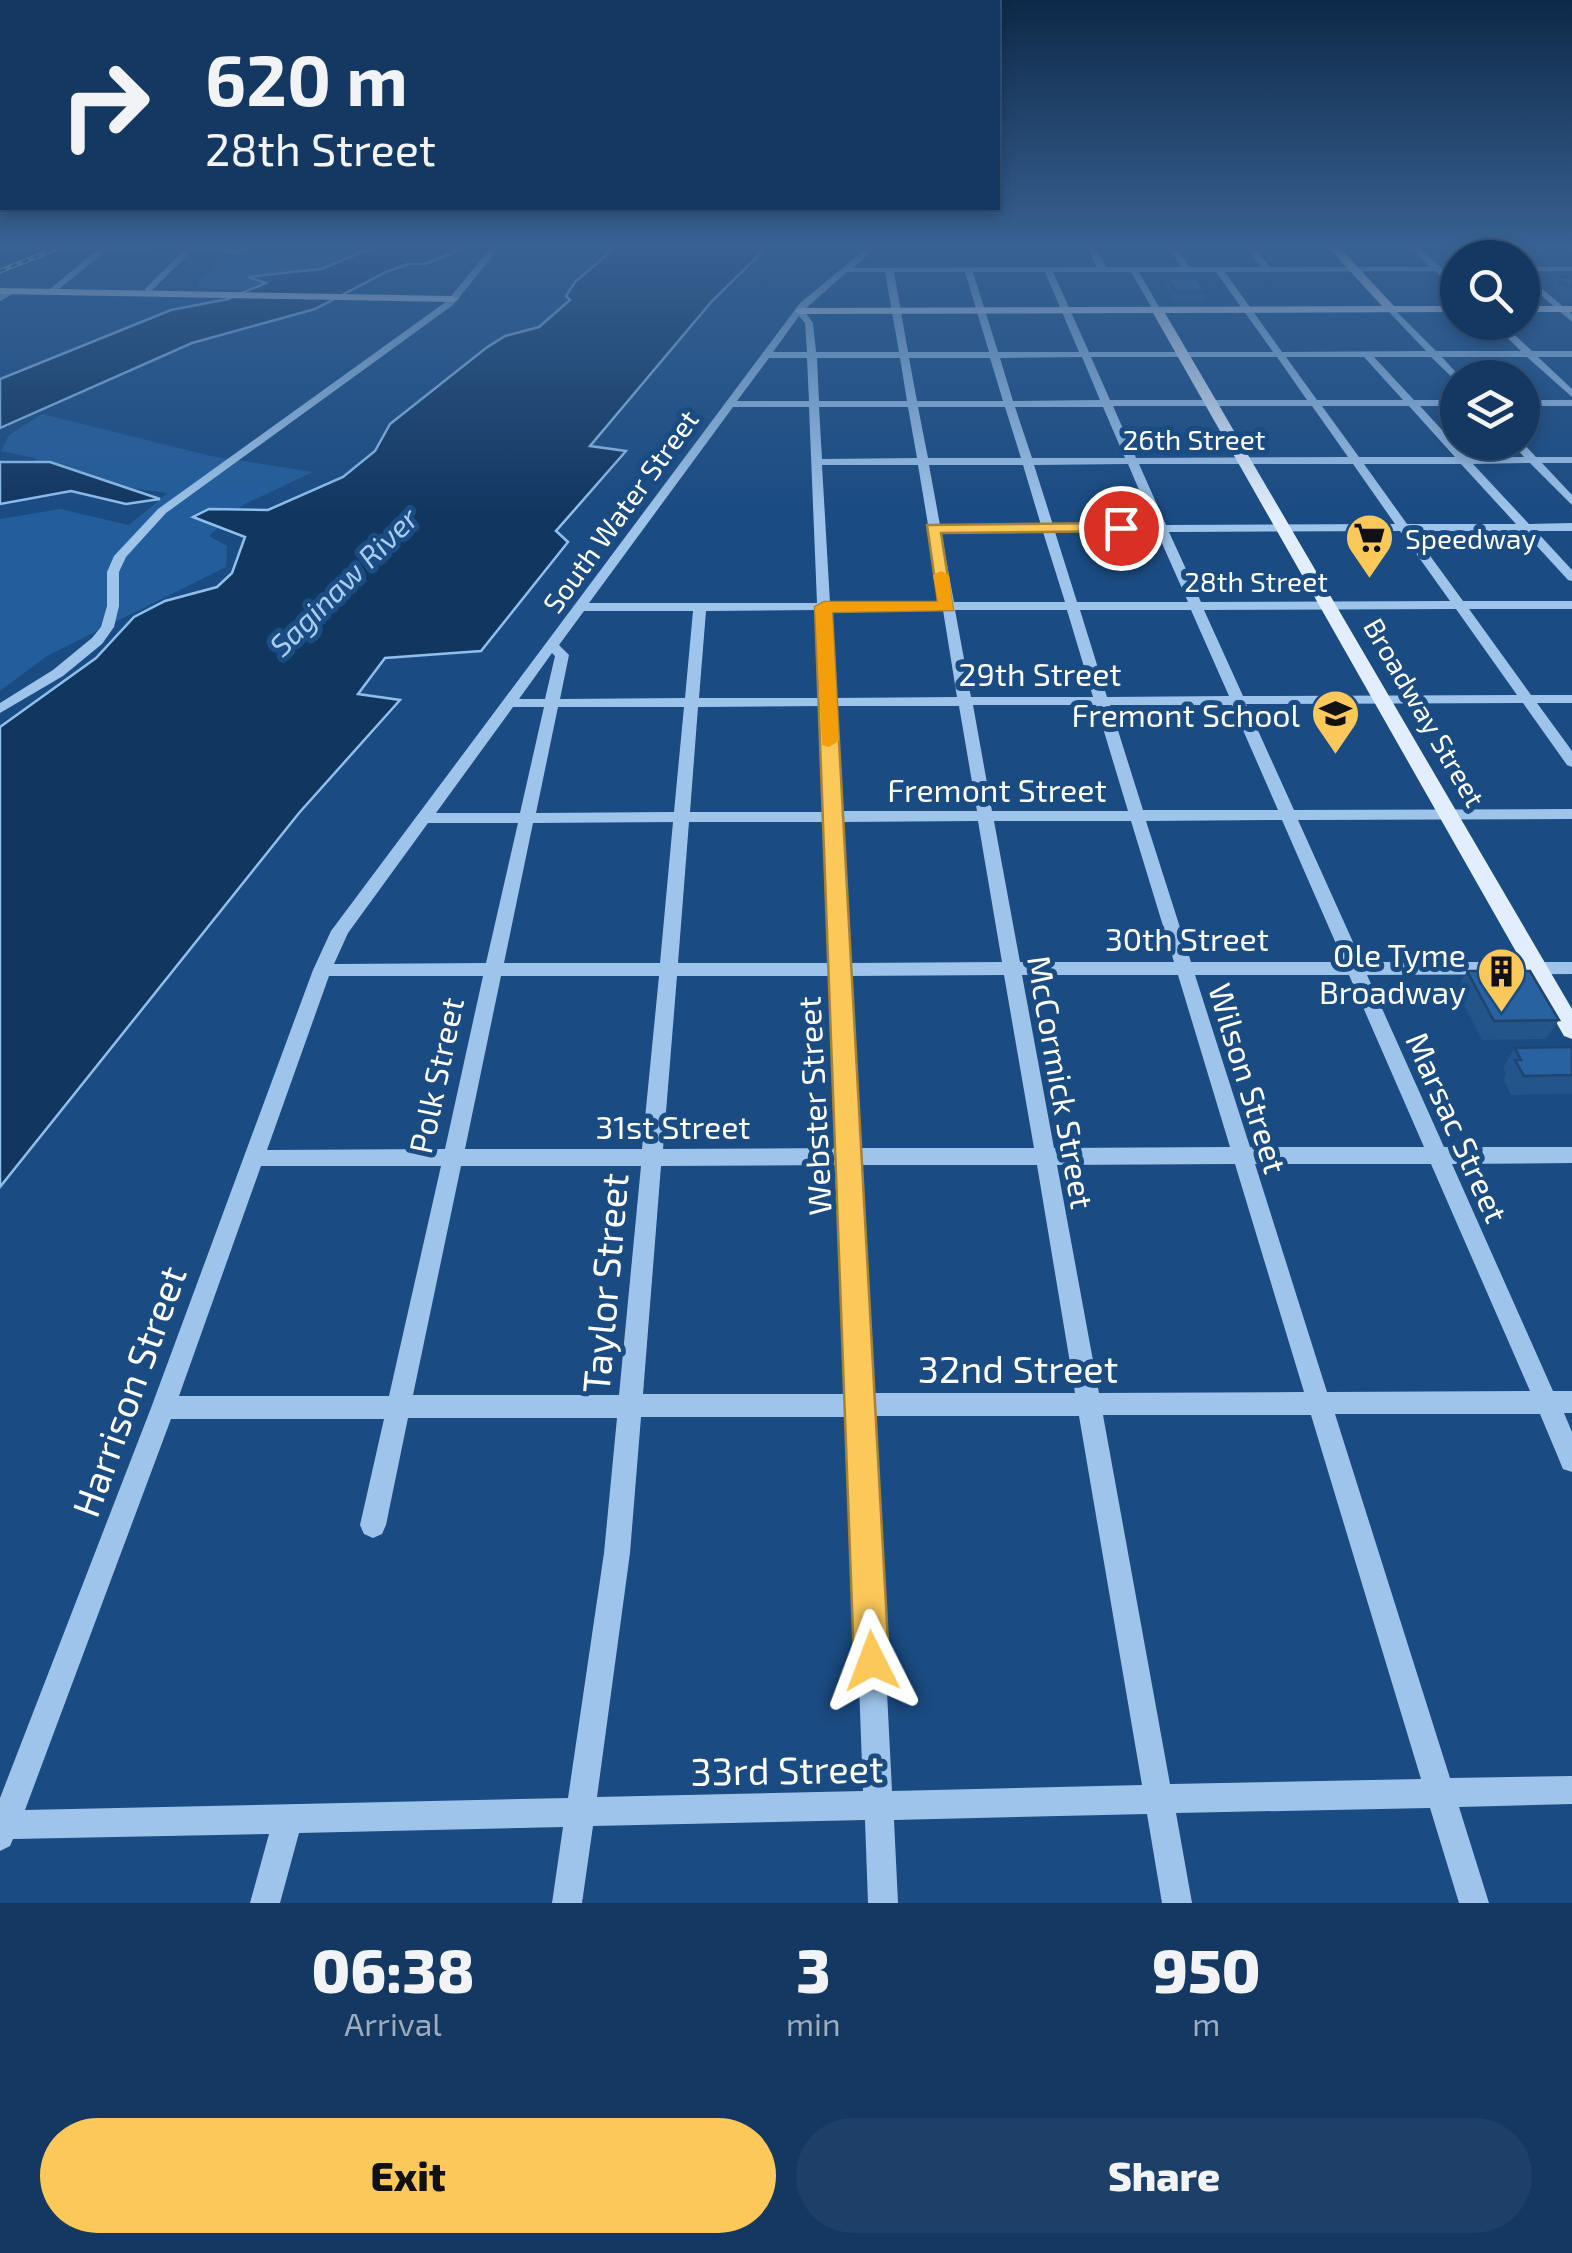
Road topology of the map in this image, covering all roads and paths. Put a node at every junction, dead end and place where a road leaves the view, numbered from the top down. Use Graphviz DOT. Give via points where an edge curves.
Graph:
graph roads {
  1 [pos="402,336"];
  2 [pos="781,336"];
  3 [pos="810,336"];
  4 [pos="901,336"];
  5 [pos="989,336"];
  6 [pos="1078,336"];
  7 [pos="1172,336"];
  8 [pos="1266,336"];
  9 [pos="1415,336"];
  10 [pos="1514,340"];
  11 [pos="994,354"];
  12 [pos="1086,354"];
  13 [pos="1183,354"];
  14 [pos="1279,354"];
  15 [pos="1366,354"];
  16 [pos="1432,354"];
  17 [pos="1528,354"];
  18 [pos="1572,354"];
  19 [pos="767,355"];
  20 [pos="811,355"];
  21 [pos="904,355"];
  22 [pos="1440,362"];
  23 [pos="1572,394"];
  24 [pos="1412,403"];
  25 [pos="1440,403"];
  26 [pos="1540,403"];
  27 [pos="1572,403"];
  28 [pos="730,404"];
  29 [pos="813,404"];
  30 [pos="912,404"];
  31 [pos="1010,404"];
  32 [pos="1108,404"];
  33 [pos="1212,404"];
  34 [pos="1315,404"];
  35 [pos="1440,434"];
  36 [pos="1464,460"];
  37 [pos="1533,460"];
  38 [pos="1540,460"];
  39 [pos="1572,460"];
  40 [pos="1245,461"];
  41 [pos="1355,461"];
  42 [pos="815,462"];
  43 [pos="921,462"];
  44 [pos="1027,462"];
  45 [pos="1133,462"];
  46 [pos="1572,502"];
  47 [pos="1403,527"];
  48 [pos="1526,527"];
  49 [pos="1572,527"];
  50 [pos="933,528"];
  51 [pos="1048,528"];
  52 [pos="1163,528"];
  53 [pos="1284,528"];
  54 [pos="1572,577"];
  55 [pos="1460,604"];
  56 [pos="1572,604"];
  57 [pos="1072,606"];
  58 [pos="1196,606"];
  59 [pos="1330,606"];
  60 [pos="700,607"];
  61 [pos="824,607"];
  62 [pos="947,607"];
  63 [pos="581,608"];
  64 [pos="552,646"];
  65 [pos="1525,699"];
  66 [pos="1572,699"];
  67 [pos="1238,700"];
  68 [pos="1382,700"];
  69 [pos="690,701"];
  70 [pos="828,701"];
  71 [pos="964,701"];
  72 [pos="1101,701"];
  73 [pos="509,703"];
  74 [pos="551,703"];
  75 [pos="0,708"];
  76 [pos="1572,762"];
  77 [pos="1572,814"];
  78 [pos="832,816"];
  79 [pos="984,816"];
  80 [pos="1136,816"];
  81 [pos="1289,816"];
  82 [pos="1449,816"];
  83 [pos="680,817"];
  84 [pos="422,818"];
  85 [pos="527,818"];
  86 [pos="1354,967"];
  87 [pos="1184,968"];
  88 [pos="1536,968"];
  89 [pos="1572,968"];
  90 [pos="839,969"];
  91 [pos="322,970"];
  92 [pos="494,970"];
  93 [pos="666,970"];
  94 [pos="1011,970"];
  95 [pos="1572,1030"];
  96 [pos="1438,1154"];
  97 [pos="848,1155"];
  98 [pos="1241,1155"];
  99 [pos="1572,1155"];
  100 [pos="650,1156"];
  101 [pos="1044,1156"];
  102 [pos="453,1157"];
  103 [pos="254,1158"];
  104 [pos="1547,1402"];
  105 [pos="1572,1402"];
  106 [pos="1318,1405"];
  107 [pos="859,1406"];
  108 [pos="1088,1406"];
  109 [pos="627,1407"];
  110 [pos="164,1408"];
  111 [pos="398,1408"];
  112 [pos="1572,1460"];
  113 [pos="373,1524"];
  114 [pos="1572,1790"];
  115 [pos="1439,1792"];
  116 [pos="1158,1798"];
  117 [pos="879,1806"];
  118 [pos="579,1814"];
  119 [pos="288,1818"];
  120 [pos="2,1831"];
  121 [pos="265,1903"];
  122 [pos="567,1903"];
  123 [pos="883,1903"];
  124 [pos="1177,1903"];
  125 [pos="1474,1903"];
  1 -- 75 [label="street" via="162,511 120,556 108,626 97,641"];
  2 -- 19 [label="street, South Water Street"];
  3 -- 20 [label="street, Webster Street"];
  4 -- 21 [label="street, McCormick Street"];
  5 -- 11 [label="street, Wilson Street"];
  6 -- 12 [label="street, Marsac Street"];
  7 -- 13 [label="main road, Broadway Street"];
  8 -- 14 [label="street"];
  9 -- 16 [label="street"];
  10 -- 17 [label="street"];
  11 -- 12 [label="street"];
  11 -- 21 [label="street"];
  11 -- 31 [label="street, Wilson Street"];
  12 -- 13 [label="street"];
  12 -- 32 [label="street, Marsac Street"];
  13 -- 14 [label="street"];
  13 -- 33 [label="main road, Broadway Street"];
  14 -- 15 [label="street"];
  14 -- 34 [label="street"];
  15 -- 16 [label="street"];
  15 -- 24 [label="street"];
  16 -- 17 [label="street"];
  16 -- 22 [label="street"];
  17 -- 18 [label="street"];
  17 -- 23 [label="street"];
  19 -- 20 [label="street"];
  19 -- 28 [label="street, South Water Street"];
  20 -- 21 [label="street"];
  20 -- 29 [label="street, Webster Street"];
  21 -- 30 [label="street, McCormick Street"];
  24 -- 25 [label="street"];
  24 -- 34 [label="street"];
  24 -- 35 [label="street"];
  26 -- 27 [label="street"];
  28 -- 29 [label="street"];
  28 -- 63 [label="street, South Water Street"];
  29 -- 30 [label="street"];
  29 -- 42 [label="street, Webster Street"];
  30 -- 31 [label="street"];
  30 -- 43 [label="street, McCormick Street"];
  31 -- 32 [label="street"];
  31 -- 44 [label="street, Wilson Street"];
  32 -- 33 [label="street"];
  32 -- 45 [label="street, Marsac Street"];
  33 -- 34 [label="street"];
  33 -- 40 [label="main road, Broadway Street"];
  34 -- 41 [label="street"];
  36 -- 41 [label="street, 26th Street"];
  36 -- 48 [label="street"];
  37 -- 46 [label="street"];
  38 -- 39 [label="street, 26th Street"];
  40 -- 41 [label="street, 26th Street"];
  40 -- 45 [label="street, 26th Street"];
  40 -- 53 [label="main road, Broadway Street"];
  41 -- 47 [label="street"];
  42 -- 43 [label="street, 26th Street"];
  42 -- 61 [label="street, Webster Street"];
  43 -- 44 [label="street, 26th Street"];
  43 -- 50 [label="street, McCormick Street"];
  44 -- 45 [label="street, 26th Street"];
  44 -- 51 [label="street, Wilson Street"];
  45 -- 52 [label="street, Marsac Street"];
  47 -- 48 [label="street"];
  47 -- 53 [label="street"];
  47 -- 55 [label="street"];
  48 -- 49 [label="street"];
  48 -- 54 [label="street"];
  50 -- 51 [label="street"];
  50 -- 62 [label="street, McCormick Street"];
  51 -- 52 [label="street"];
  51 -- 57 [label="street, Wilson Street"];
  52 -- 53 [label="street"];
  52 -- 58 [label="street, Marsac Street"];
  53 -- 59 [label="main road, Broadway Street"];
  55 -- 56 [label="street, 28th Street"];
  55 -- 59 [label="street, 28th Street"];
  55 -- 65 [label="street"];
  57 -- 58 [label="street, 28th Street"];
  57 -- 62 [label="street, 28th Street"];
  57 -- 72 [label="street, Wilson Street"];
  58 -- 59 [label="street, 28th Street"];
  58 -- 67 [label="street, Marsac Street"];
  59 -- 68 [label="main road, Broadway Street"];
  60 -- 61 [label="street, 28th Street"];
  60 -- 63 [label="street, 28th Street"];
  60 -- 69 [label="street, Taylor Street"];
  61 -- 62 [label="street, 28th Street"];
  61 -- 70 [label="street, Webster Street"];
  62 -- 71 [label="street, McCormick Street"];
  63 -- 64 [label="street, South Water Street"];
  64 -- 73 [label="street, South Water Street"];
  64 -- 74 [label="street, Polk Street" via="562,655"];
  65 -- 66 [label="street, 29th Street"];
  65 -- 68 [label="street, 29th Street"];
  65 -- 76 [label="street"];
  67 -- 68 [label="street, 29th Street"];
  67 -- 72 [label="street, 29th Street"];
  67 -- 81 [label="street, Marsac Street"];
  68 -- 82 [label="main road, Broadway Street"];
  69 -- 70 [label="street, 29th Street"];
  69 -- 74 [label="street, 29th Street"];
  69 -- 83 [label="street, Taylor Street"];
  70 -- 71 [label="street, 29th Street"];
  70 -- 78 [label="street, Webster Street"];
  71 -- 72 [label="street, 29th Street"];
  71 -- 79 [label="street, McCormick Street"];
  72 -- 80 [label="street, Wilson Street"];
  73 -- 74 [label="street, 29th Street"];
  73 -- 84 [label="street, South Water Street"];
  74 -- 85 [label="street, Polk Street"];
  77 -- 82 [label="street, Fremont Street"];
  78 -- 79 [label="street, Fremont Street"];
  78 -- 83 [label="street, Fremont Street"];
  78 -- 90 [label="street, Webster Street"];
  79 -- 80 [label="street, Fremont Street"];
  79 -- 94 [label="street, McCormick Street"];
  80 -- 81 [label="street, Fremont Street"];
  80 -- 87 [label="street, Wilson Street"];
  81 -- 82 [label="street, Fremont Street"];
  81 -- 86 [label="street, Marsac Street"];
  82 -- 88 [label="main road, Broadway Street"];
  83 -- 85 [label="street, Fremont Street"];
  83 -- 93 [label="street, Taylor Street"];
  84 -- 85 [label="street, Fremont Street"];
  84 -- 91 [label="street, South Water Street" via="355,908"];
  85 -- 92 [label="street, Polk Street"];
  86 -- 87 [label="street, 30th Street"];
  86 -- 88 [label="street, 30th Street"];
  86 -- 96 [label="street, Marsac Street"];
  87 -- 94 [label="street, 30th Street"];
  87 -- 98 [label="street, Wilson Street"];
  88 -- 89 [label="street, 30th Street"];
  88 -- 95 [label="main road, Broadway Street"];
  90 -- 93 [label="street, 30th Street"];
  90 -- 94 [label="street, 30th Street"];
  90 -- 97 [label="street, Webster Street"];
  91 -- 92 [label="street, 30th Street"];
  91 -- 103 [label="street, Harrison Street"];
  92 -- 93 [label="street, 30th Street"];
  92 -- 102 [label="street, Polk Street"];
  93 -- 100 [label="street, Taylor Street"];
  94 -- 101 [label="street, McCormick Street"];
  96 -- 98 [label="street, 31st Street"];
  96 -- 99 [label="street, 31st Street"];
  96 -- 104 [label="street, Marsac Street"];
  97 -- 100 [label="street, 31st Street"];
  97 -- 101 [label="street, 31st Street"];
  97 -- 107 [label="street, Webster Street"];
  98 -- 101 [label="street, 31st Street"];
  98 -- 106 [label="street, Wilson Street"];
  100 -- 102 [label="street, 31st Street"];
  100 -- 109 [label="street, Taylor Street"];
  101 -- 108 [label="street, McCormick Street"];
  102 -- 103 [label="street, 31st Street"];
  102 -- 111 [label="street, Polk Street"];
  103 -- 110 [label="street, Harrison Street"];
  104 -- 105 [label="street, 32nd Street"];
  104 -- 106 [label="street, 32nd Street"];
  104 -- 112 [label="street, Marsac Street"];
  106 -- 108 [label="street, 32nd Street"];
  106 -- 115 [label="street, Wilson Street"];
  107 -- 108 [label="street, 32nd Street"];
  107 -- 109 [label="street, 32nd Street"];
  107 -- 117 [label="street, Webster Street"];
  108 -- 116 [label="street, McCormick Street"];
  109 -- 111 [label="street, 32nd Street"];
  109 -- 118 [label="street, Taylor Street" via="617,1553"];
  110 -- 111 [label="street, 32nd Street"];
  110 -- 120 [label="street, Harrison Street"];
  111 -- 113 [label="street, Polk Street"];
  114 -- 115 [label="street, 33rd Street"];
  115 -- 116 [label="street, 33rd Street"];
  115 -- 125 [label="street, Wilson Street"];
  116 -- 117 [label="street, 33rd Street"];
  116 -- 124 [label="street, McCormick Street"];
  117 -- 118 [label="street, 33rd Street"];
  117 -- 123 [label="street, Webster Street"];
  118 -- 119 [label="street, 33rd Street"];
  118 -- 122 [label="street, Taylor Street"];
  119 -- 120 [label="street, 33rd Street"];
  119 -- 121 [label="street"];
}
